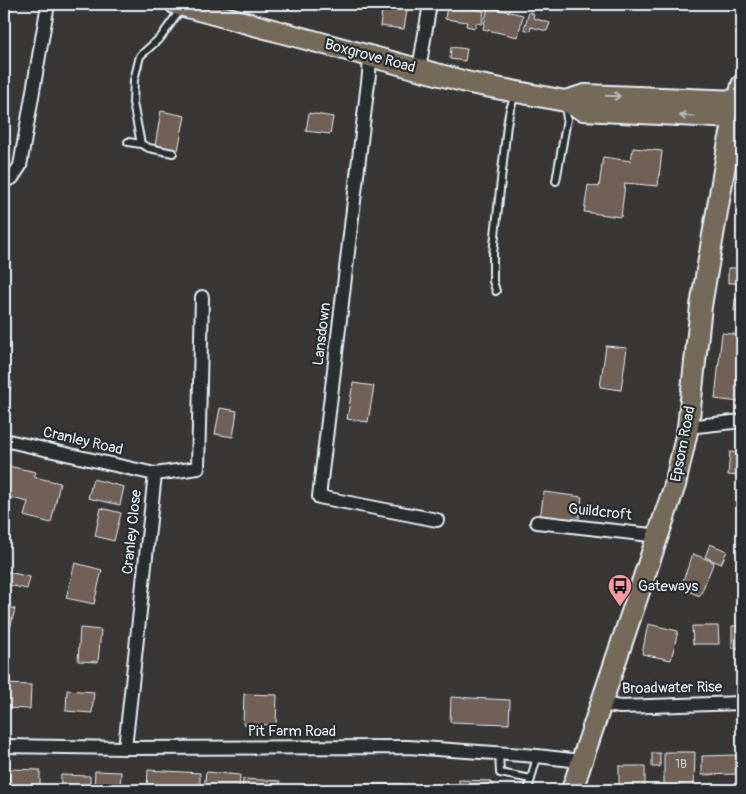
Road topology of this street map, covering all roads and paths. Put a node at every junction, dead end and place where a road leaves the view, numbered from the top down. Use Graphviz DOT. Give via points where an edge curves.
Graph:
graph roads {
  1 [pos="48,4"];
  2 [pos="430,4"];
  3 [pos="191,6"];
  4 [pos="370,56"];
  5 [pos="419,69"];
  6 [pos="516,92"];
  7 [pos="565,102"];
  8 [pos="739,105"];
  9 [pos="128,142"];
  10 [pos="141,144"];
  11 [pos="173,153"];
  12 [pos="4,181"];
  13 [pos="556,181"];
  14 [pos="496,291"];
  15 [pos="202,297"];
  16 [pos="742,421"];
  17 [pos="688,427"];
  18 [pos="4,440"];
  19 [pos="154,474"];
  20 [pos="437,520"];
  21 [pos="537,522"];
  22 [pos="659,536"];
  23 [pos="742,703"];
  24 [pos="602,704"];
  25 [pos="4,746"];
  26 [pos="125,748"];
  27 [pos="499,753"];
  28 [pos="537,756"];
  29 [pos="580,761"];
  30 [pos="531,779"];
  31 [pos="528,790"];
  32 [pos="572,790"];
  1 -- 12 [label="street" via="20,166 12,178"];
  2 -- 5 [label="street"];
  3 -- 4 [label="main road, Boxgrove Road"];
  3 -- 10 [label="lane" via="140,56 132,103"];
  4 -- 5 [label="main road, Boxgrove Road"];
  4 -- 20 [label="street, Lansdown" via="319,497"];
  5 -- 6 [label="main road, Boxgrove Road"];
  6 -- 7 [label="main road, Boxgrove Road"];
  6 -- 14 [label="lane" via="507,125 492,254"];
  7 -- 8 [label="main road, Boxgrove Road" via="584,95"];
  7 -- 13 [label="lane" via="567,119"];
  8 -- 17 [label="main road, Epsom Road" via="728,147 701,306"];
  9 -- 10 [label="lane"];
  10 -- 11 [label="lane"];
  15 -- 19 [label="street, Cranley Close" via="198,468"];
  16 -- 17 [label="street"];
  17 -- 22 [label="main road, Epsom Road"];
  18 -- 19 [label="street, Cranley Road"];
  19 -- 26 [label="street, Cranley Close"];
  21 -- 22 [label="street, Guildcroft"];
  22 -- 24 [label="main road, Epsom Road"];
  23 -- 24 [label="street, Broadwater Rise"];
  24 -- 29 [label="main road, Epsom Road"];
  25 -- 26 [label="street, Pit Farm Road"];
  26 -- 27 [label="street, Pit Farm Road" via="408,748"];
  27 -- 28 [label="street, Pit Farm Road"];
  27 -- 30 [label="lane" via="500,773"];
  28 -- 29 [label="street, Pit Farm Road"];
  28 -- 30 [label="lane"];
  29 -- 32 [label="main road, Epsom Road"];
  30 -- 31 [label="lane"];
}
